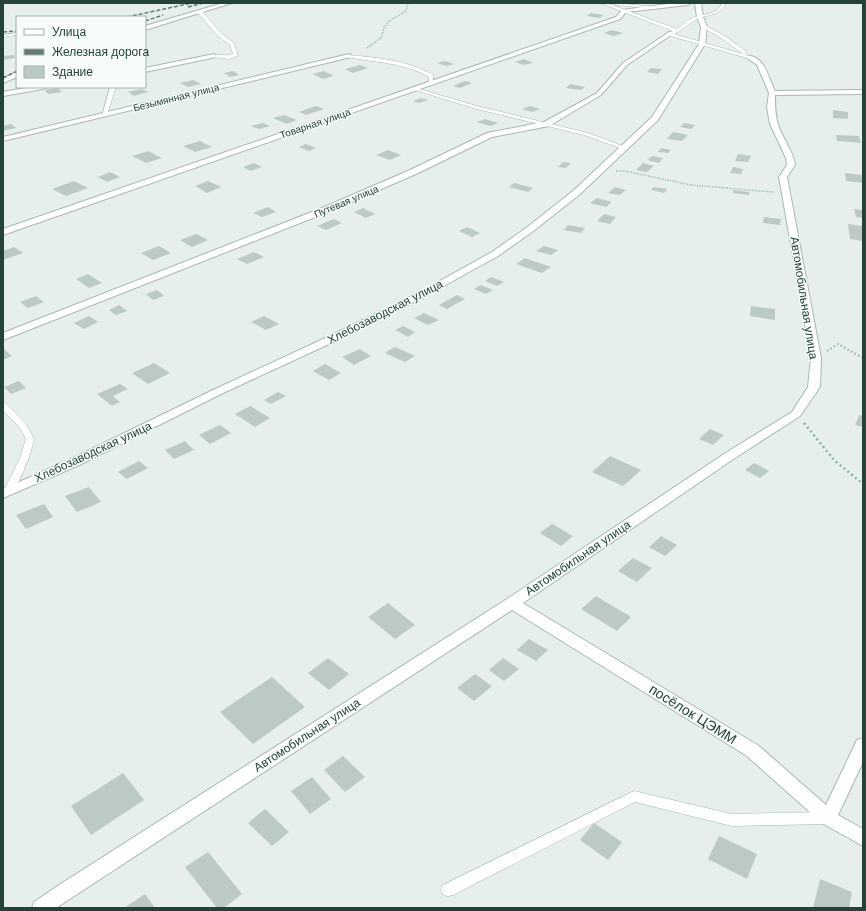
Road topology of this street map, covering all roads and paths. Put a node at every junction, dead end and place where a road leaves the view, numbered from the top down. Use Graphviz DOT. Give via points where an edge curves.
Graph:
graph roads {
  1 [pos="229,3"];
  2 [pos="408,3"];
  3 [pos="602,3"];
  4 [pos="610,3"];
  5 [pos="688,3"];
  6 [pos="698,3"];
  7 [pos="724,3"];
  8 [pos="654,8"];
  9 [pos="624,11"];
  10 [pos="200,12"];
  11 [pos="700,17"];
  12 [pos="704,27"];
  13 [pos="146,28"];
  14 [pos="672,32"];
  15 [pos="16,34"];
  16 [pos="3,36"];
  17 [pos="702,44"];
  18 [pos="214,56"];
  19 [pos="349,56"];
  20 [pos="749,56"];
  21 [pos="146,70"];
  22 [pos="16,74"];
  23 [pos="3,81"];
  24 [pos="431,82"];
  25 [pos="37,88"];
  26 [pos="113,88"];
  27 [pos="414,88"];
  28 [pos="863,92"];
  29 [pos="772,93"];
  30 [pos="3,94"];
  31 [pos="104,115"];
  32 [pos="546,124"];
  33 [pos="3,139"];
  34 [pos="625,148"];
  35 [pos="600,172"];
  36 [pos="787,196"];
  37 [pos="3,232"];
  38 [pos="3,337"];
  39 [pos="816,358"];
  40 [pos="863,358"];
  41 [pos="3,405"];
  42 [pos="796,414"];
  43 [pos="863,484"];
  44 [pos="6,493"];
  45 [pos="512,603"];
  46 [pos="863,745"];
  47 [pos="828,818"];
  48 [pos="863,838"];
  49 [pos="448,890"];
  50 [pos="41,908"];
  1 -- 10 [label="street"];
  2 -- 19 [label="path" via="406,11 392,16 381,32 381,38 367,49"];
  3 -- 9 [label="lane"];
  4 -- 8 [label="lane"];
  5 -- 8 [label="street"];
  6 -- 11 [label="street"];
  7 -- 11 [label="lane" via="717,12"];
  8 -- 9 [label="street"];
  9 -- 14 [label="lane"];
  9 -- 24 [label="street, Товарная улица" via="618,18"];
  10 -- 13 [label="street"];
  10 -- 18 [label="lane" via="220,35 232,44 236,55 228,58"];
  11 -- 12 [label="street"];
  11 -- 14 [label="lane"];
  12 -- 17 [label="street"];
  12 -- 20 [label="lane"];
  14 -- 17 [label="lane"];
  14 -- 32 [label="street, Путевая улица" via="625,64 599,94"];
  15 -- 16 [label="lane"];
  17 -- 20 [label="lane"];
  17 -- 34 [label="street, Хлебозаводская улица" via="655,118"];
  18 -- 21 [label="street"];
  19 -- 24 [label="lane" via="406,64 431,76"];
  19 -- 31 [label="street, Безымянная улица"];
  20 -- 29 [label="street, Автомобильная улица" via="760,64"];
  22 -- 23 [label="street"];
  24 -- 27 [label="street, Товарная улица"];
  25 -- 30 [label="street"];
  26 -- 31 [label="lane"];
  27 -- 32 [label="lane" via="475,107"];
  27 -- 37 [label="street, Товарная улица"];
  28 -- 29 [label="street"];
  29 -- 36 [label="street, Автомобильная улица" via="774,124 790,158 791,165 784,177"];
  31 -- 33 [label="street, Безымянная улица"];
  32 -- 34 [label="lane" via="586,134"];
  32 -- 38 [label="street, Путевая улица" via="490,135 325,210"];
  34 -- 35 [label="street, Хлебозаводская улица"];
  35 -- 36 [label="path" via="625,171 691,185 774,192"];
  35 -- 44 [label="street, Хлебозаводская улица" via="495,254 421,295"];
  36 -- 39 [label="street, Автомобильная улица"];
  39 -- 40 [label="path" via="838,344"];
  39 -- 42 [label="street, Автомобильная улица" via="814,387"];
  41 -- 44 [label="lane" via="26,430 30,440"];
  42 -- 43 [label="path" via="834,460"];
  42 -- 45 [label="street, Автомобильная улица"];
  45 -- 47 [label="street, посёлок ЦЭММ" via="753,751"];
  45 -- 50 [label="street, Автомобильная улица"];
  46 -- 47 [label="street"];
  47 -- 48 [label="street, посёлок ЦЭММ"];
  47 -- 49 [label="lane" via="732,820 634,796"];
}
